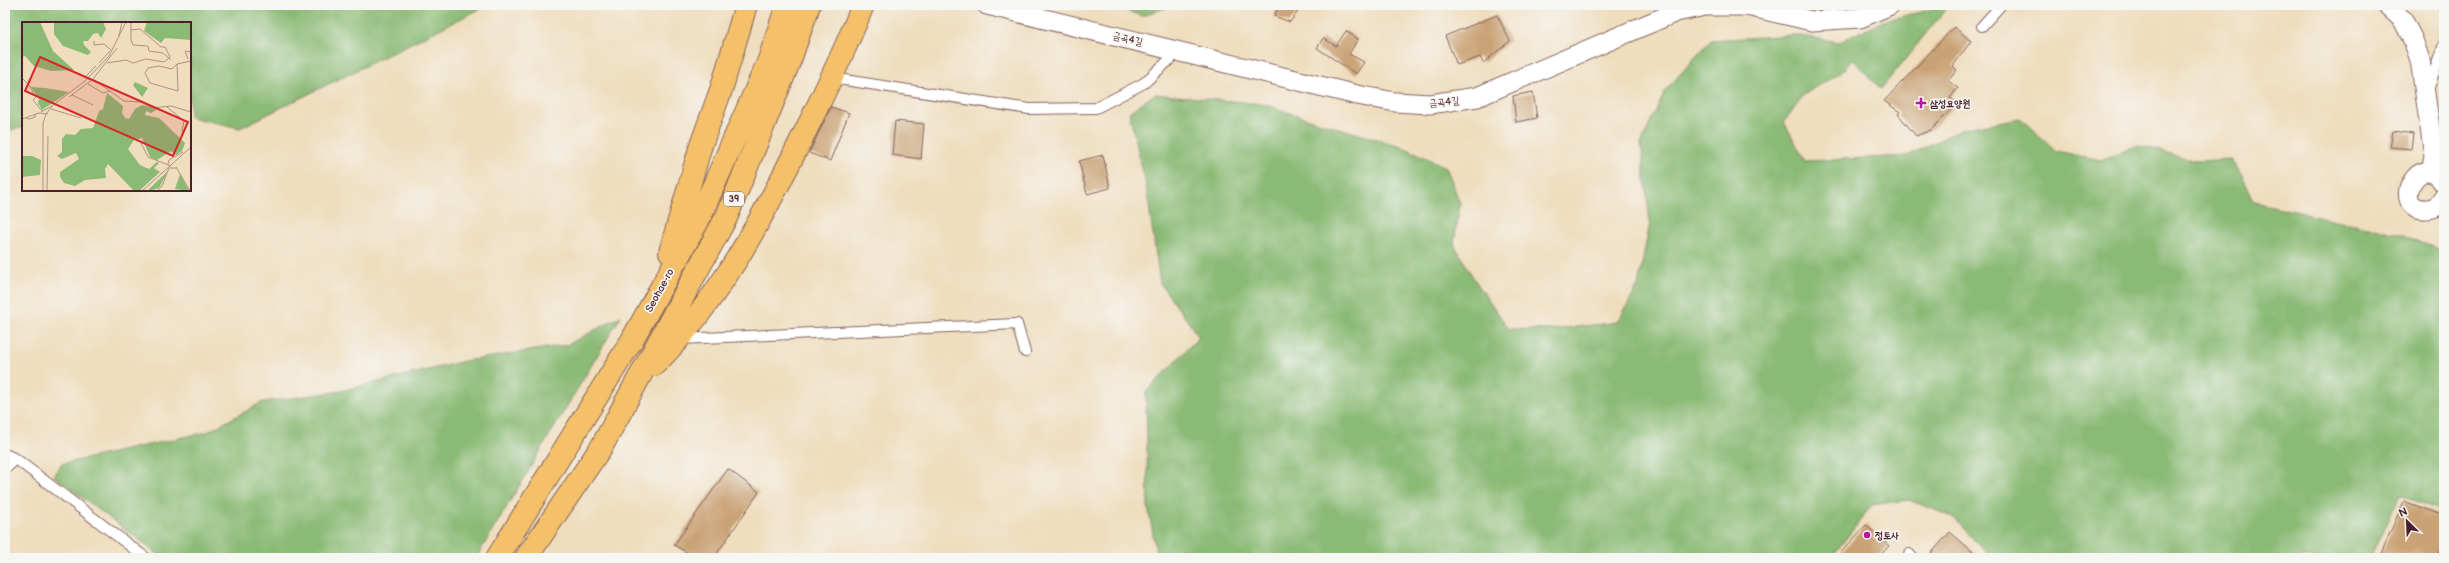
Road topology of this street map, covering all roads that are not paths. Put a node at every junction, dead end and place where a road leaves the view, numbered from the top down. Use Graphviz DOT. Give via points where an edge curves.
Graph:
graph roads {
  1 [pos="746,5"];
  2 [pos="786,5"];
  3 [pos="809,5"];
  4 [pos="863,5"];
  5 [pos="987,5"];
  6 [pos="1890,5"];
  7 [pos="2001,5"];
  8 [pos="2387,5"];
  9 [pos="1982,26"];
  10 [pos="2444,44"];
  11 [pos="1179,51"];
  12 [pos="832,78"];
  13 [pos="2425,99"];
  14 [pos="2437,179"];
  15 [pos="2444,197"];
  16 [pos="661,287"];
  17 [pos="681,339"];
  18 [pos="1025,352"];
  19 [pos="636,383"];
  20 [pos="5,454"];
  21 [pos="16,459"];
  22 [pos="5,469"];
  23 [pos="146,558"];
  24 [pos="497,558"];
  25 [pos="526,558"];
  1 -- 16 [label="main road" via="722,87 701,145"];
  2 -- 16 [label="main road, Seohae-ro / 39" via="769,60 698,221"];
  3 -- 19 [label="main road, 39" via="790,60 727,216"];
  4 -- 12 [label="main road"];
  5 -- 11 [label="street, 금곡4길"];
  6 -- 11 [label="street, 금곡4길" via="1860,18 1812,21 1747,6 1705,6 1676,12 1477,98 1430,104 1395,102 1357,95"];
  7 -- 9 [label="lane"];
  8 -- 13 [label="street" via="2403,20 2413,40 2420,60"];
  10 -- 13 [label="lane"];
  11 -- 12 [label="lane" via="1144,83 1096,108 1029,109"];
  12 -- 17 [label="main road" via="766,211 717,292"];
  13 -- 14 [label="street"];
  14 -- 15 [label="street" via="2419,174 2408,188 2410,200 2414,205 2426,210 2437,206"];
  16 -- 24 [label="main road, Seohae-ro / 39" via="632,340"];
  17 -- 18 [label="lane" via="1017,324"];
  17 -- 19 [label="main road"];
  19 -- 25 [label="main road, 39" via="602,446"];
  20 -- 21 [label="lane"];
  21 -- 22 [label="lane"];
  21 -- 23 [label="lane"];
}
